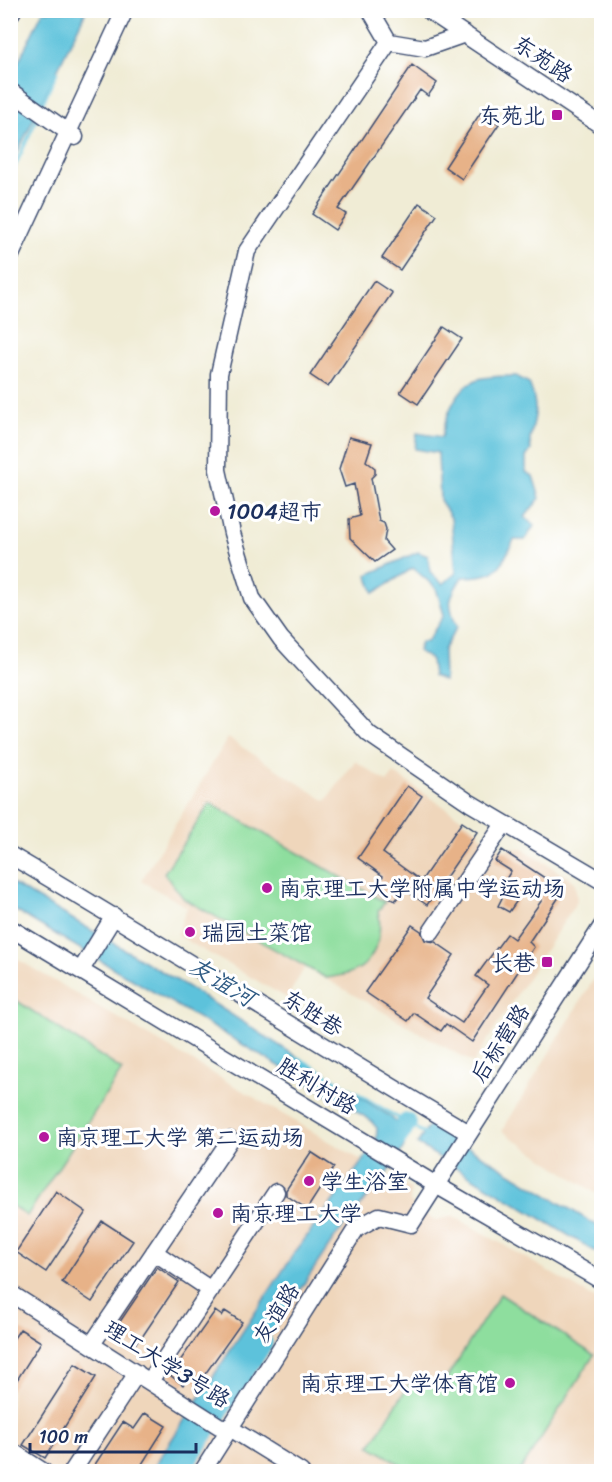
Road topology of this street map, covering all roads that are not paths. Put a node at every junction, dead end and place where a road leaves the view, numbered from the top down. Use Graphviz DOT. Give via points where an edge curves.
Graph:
graph roads {
  1 [pos="13,10"];
  2 [pos="124,10"];
  3 [pos="372,10"];
  4 [pos="428,10"];
  5 [pos="10,15"];
  6 [pos="465,34"];
  7 [pos="389,42"];
  8 [pos="10,91"];
  9 [pos="602,126"];
  10 [pos="72,134"];
  11 [pos="10,257"];
  12 [pos="504,824"];
  13 [pos="10,855"];
  14 [pos="602,881"];
  15 [pos="112,921"];
  16 [pos="602,926"];
  17 [pos="10,928"];
  18 [pos="431,932"];
  19 [pos="81,970"];
  20 [pos="469,1133"];
  21 [pos="230,1140"];
  22 [pos="440,1179"];
  23 [pos="276,1192"];
  24 [pos="411,1224"];
  25 [pos="154,1252"];
  26 [pos="602,1281"];
  27 [pos="211,1290"];
  28 [pos="10,1293"];
  29 [pos="92,1344"];
  30 [pos="143,1377"];
  31 [pos="225,1427"];
  32 [pos="10,1450"];
  33 [pos="44,1472"];
  34 [pos="72,1472"];
  35 [pos="202,1472"];
  36 [pos="301,1472"];
  1 -- 5 [label="street"];
  2 -- 10 [label="street"];
  3 -- 7 [label="street"];
  4 -- 6 [label="street, 东苑路"];
  6 -- 7 [label="street" via="425,48"];
  6 -- 9 [label="street, 东苑路"];
  7 -- 12 [label="street" via="247,251 219,374 218,470 252,598 281,639 369,734"];
  8 -- 10 [label="street"];
  10 -- 11 [label="street"];
  12 -- 14 [label="street"];
  12 -- 18 [label="street"];
  13 -- 15 [label="street, 东胜巷"];
  15 -- 19 [label="street"];
  15 -- 20 [label="street, 东胜巷"];
  16 -- 20 [label="street, 后标营路"];
  17 -- 19 [label="street, 胜利村路"];
  19 -- 22 [label="street, 胜利村路" via="421,1176"];
  20 -- 22 [label="street, 后标营路"];
  21 -- 25 [label="street"];
  22 -- 24 [label="street, 后标营路"];
  22 -- 26 [label="street, 胜利村路"];
  23 -- 27 [label="street"];
  24 -- 31 [label="street, 友谊路" via="379,1216 356,1229"];
  25 -- 27 [label="street"];
  25 -- 29 [label="street"];
  27 -- 30 [label="street"];
  28 -- 29 [label="street, 理工大学3号路"];
  29 -- 30 [label="street, 理工大学3号路"];
  30 -- 31 [label="street, 理工大学3号路"];
  30 -- 34 [label="street"];
  31 -- 35 [label="street, 友谊路"];
  31 -- 36 [label="street, 理工大学3号路"];
  32 -- 33 [label="street"];
}
